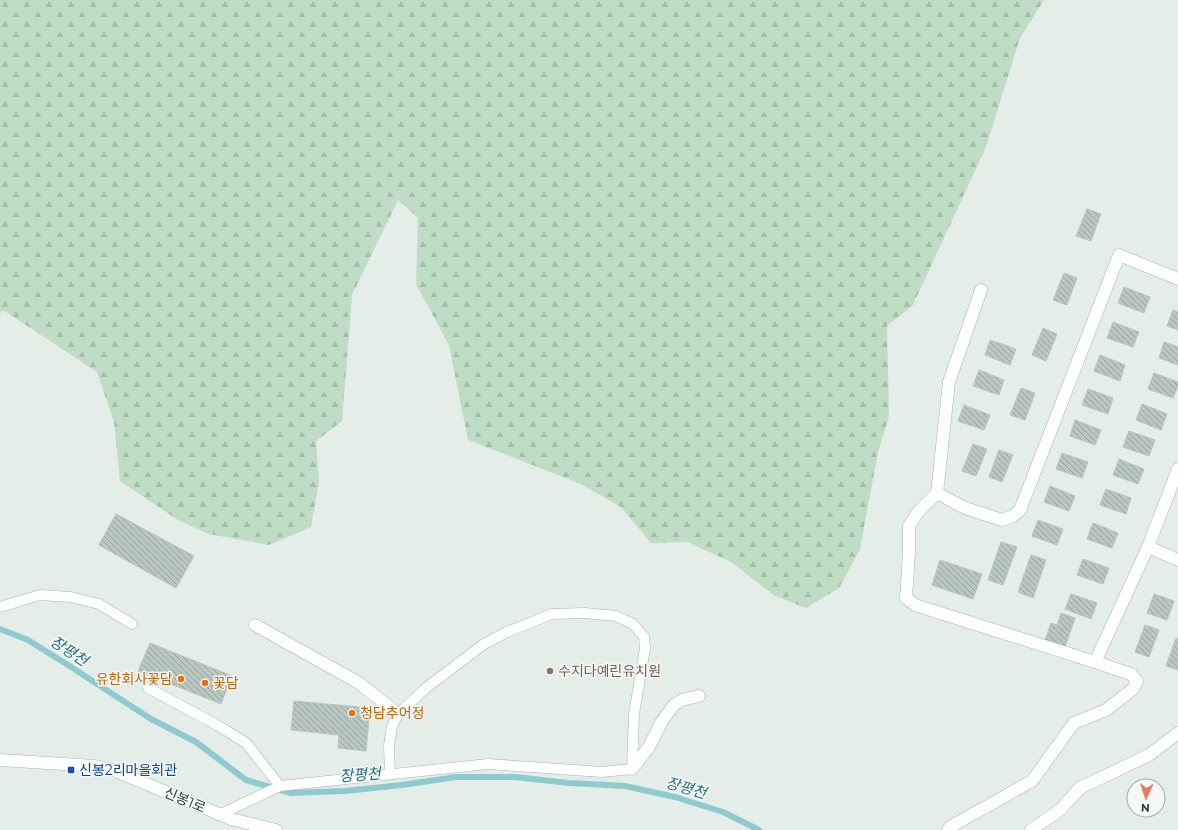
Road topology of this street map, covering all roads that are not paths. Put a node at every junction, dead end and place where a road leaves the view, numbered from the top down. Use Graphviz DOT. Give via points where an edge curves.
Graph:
graph roads {
  1 [pos="1178,279"];
  2 [pos="981,290"];
  3 [pos="1178,468"];
  4 [pos="937,493"];
  5 [pos="1148,547"];
  6 [pos="1178,560"];
  7 [pos="0,607"];
  8 [pos="132,624"];
  9 [pos="255,625"];
  10 [pos="1095,662"];
  11 [pos="148,688"];
  12 [pos="699,696"];
  13 [pos="398,714"];
  14 [pos="1178,733"];
  15 [pos="0,760"];
  16 [pos="632,769"];
  17 [pos="390,774"];
  18 [pos="280,786"];
  19 [pos="219,814"];
  20 [pos="276,830"];
  21 [pos="948,830"];
  22 [pos="1031,830"];
  1 -- 4 [label="street" via="1119,255 1020,510 1002,520 965,508"];
  2 -- 4 [label="street" via="949,382"];
  3 -- 5 [label="street"];
  4 -- 10 [label="street" via="918,512 909,526 906,598 915,605"];
  5 -- 6 [label="street"];
  5 -- 10 [label="street"];
  7 -- 8 [label="lane" via="40,595 71,597 99,604"];
  9 -- 13 [label="street" via="359,683"];
  10 -- 21 [label="street" via="1131,674 1137,681 1133,689 1106,710 1074,723 1032,781"];
  11 -- 18 [label="lane" via="246,743"];
  12 -- 16 [label="street" via="674,705 662,721 649,747"];
  13 -- 16 [label="lane" via="426,688 484,644 507,632 552,614 585,613 616,616 633,624 644,637 645,648 634,714"];
  13 -- 17 [label="lane" via="392,727 389,745"];
  14 -- 22 [label="street" via="1149,755 1080,788 1060,810"];
  15 -- 19 [label="street, 신봉1로" via="95,766 113,770"];
  16 -- 17 [label="lane" via="602,772 488,764"];
  17 -- 18 [label="lane"];
  18 -- 19 [label="lane"];
  19 -- 20 [label="street, 신봉1로"];
}
